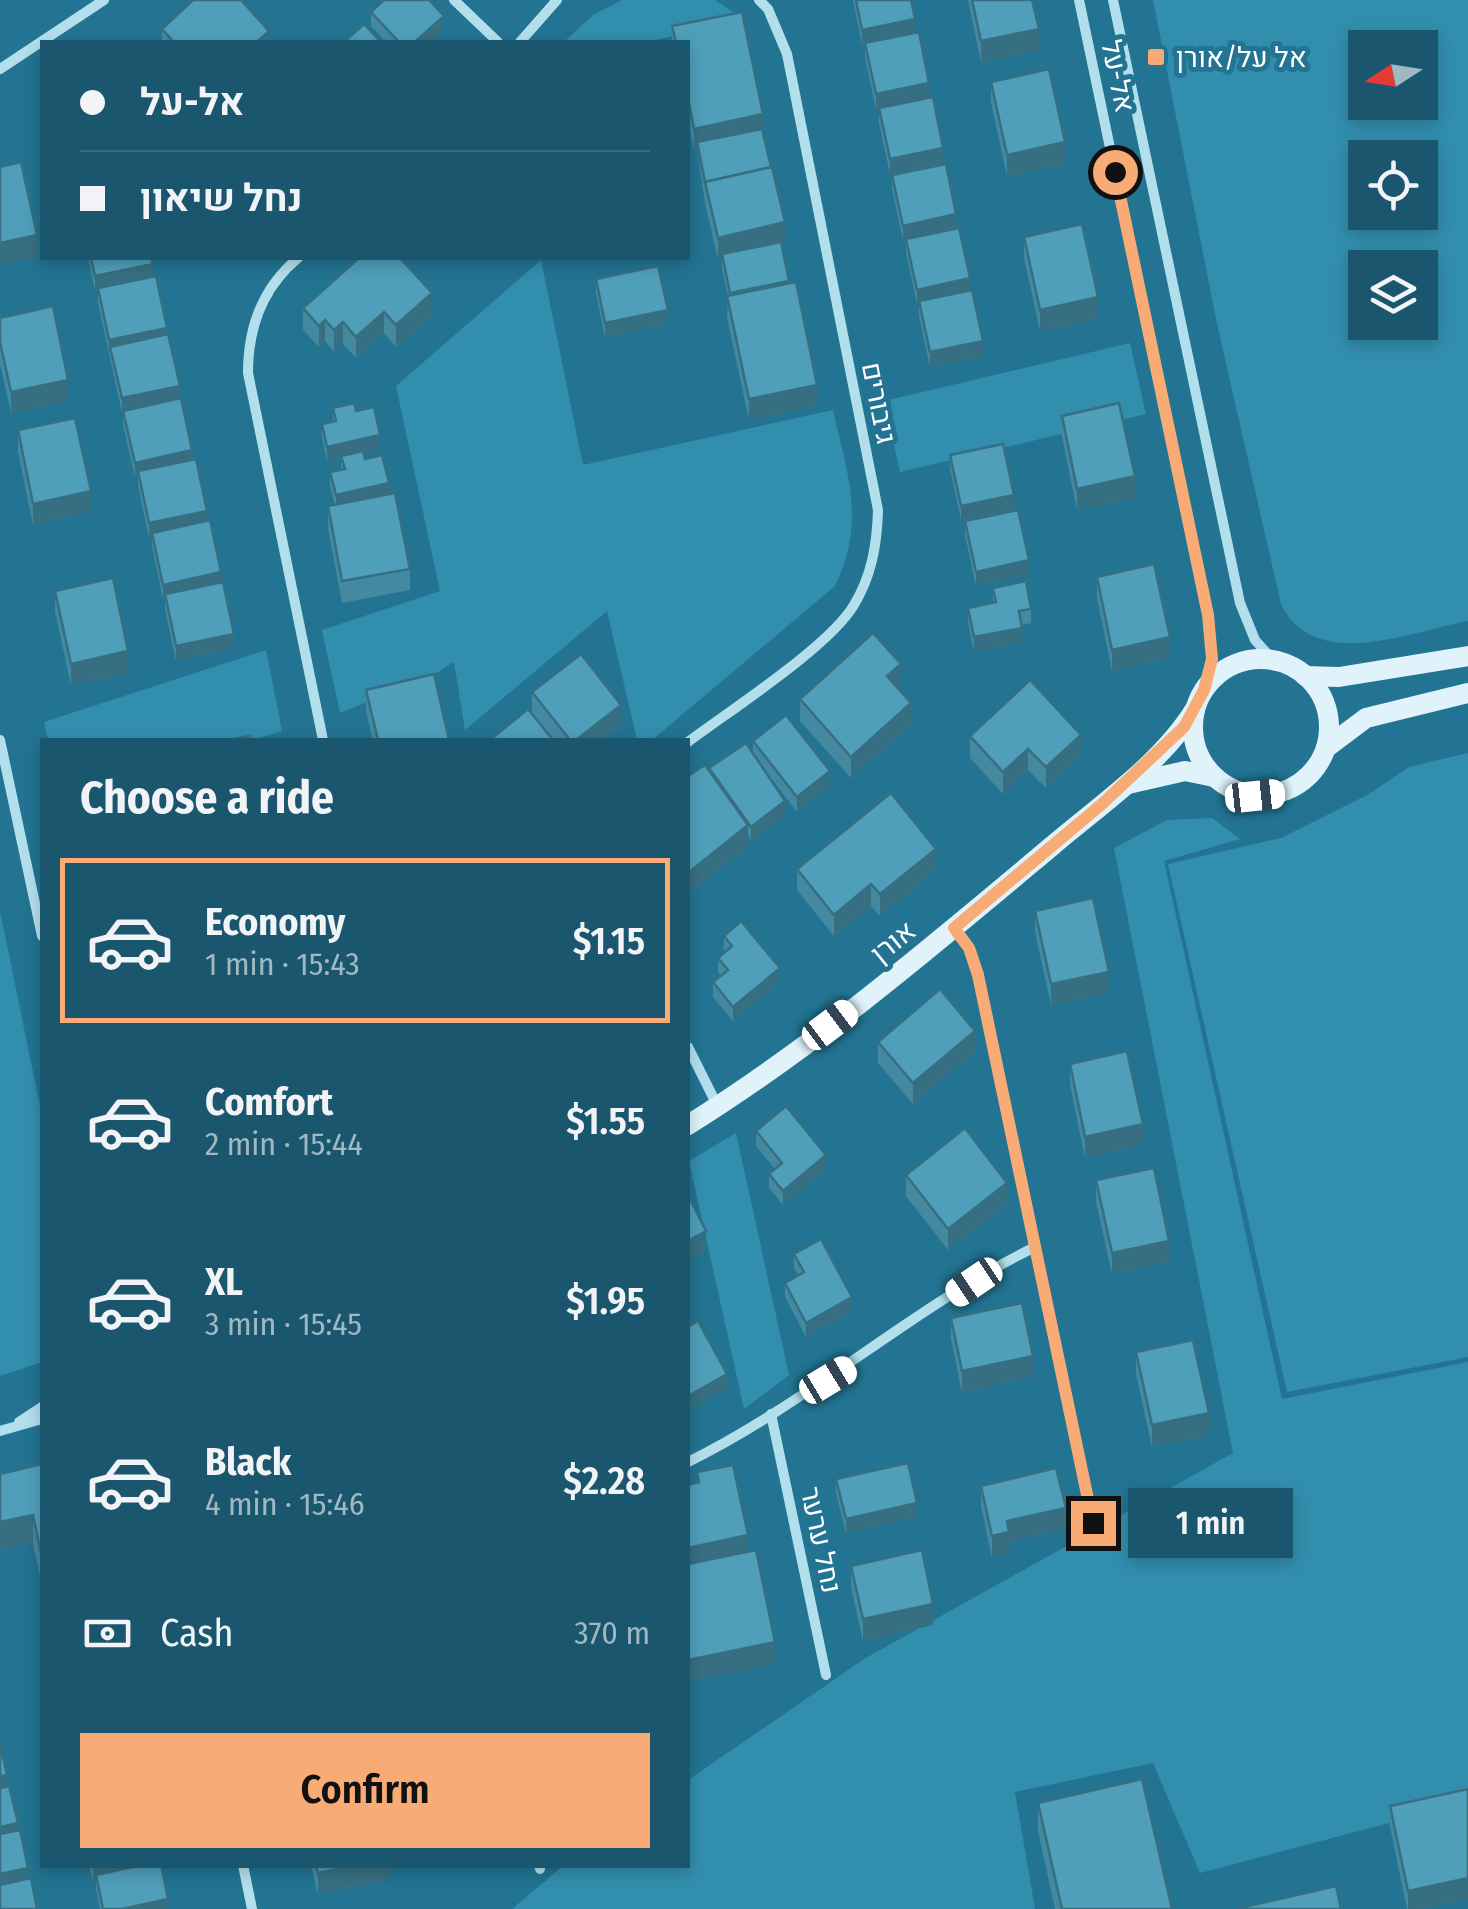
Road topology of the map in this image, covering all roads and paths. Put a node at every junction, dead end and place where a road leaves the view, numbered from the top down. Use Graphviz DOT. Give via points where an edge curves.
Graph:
graph roads {
  1 [pos="104,0"];
  2 [pos="454,0"];
  3 [pos="557,0"];
  4 [pos="759,0"];
  5 [pos="1079,0"];
  6 [pos="1113,0"];
  7 [pos="44,40"];
  8 [pos="496,40"];
  9 [pos="522,40"];
  10 [pos="40,42"];
  11 [pos="0,69"];
  12 [pos="296,260"];
  13 [pos="1468,656"];
  14 [pos="1272,660"];
  15 [pos="1305,676"];
  16 [pos="1468,693"];
  17 [pos="1199,700"];
  18 [pos="323,738"];
  19 [pos="0,740"];
  20 [pos="690,741"];
  21 [pos="1326,748"];
  22 [pos="1214,777"];
  23 [pos="1122,787"];
  24 [pos="40,927"];
  25 [pos="954,928"];
  26 [pos="690,1051"];
  27 [pos="717,1105"];
  28 [pos="690,1123"];
  29 [pos="1035,1247"];
  30 [pos="40,1408"];
  31 [pos="772,1414"];
  32 [pos="40,1420"];
  33 [pos="5,1429"];
  34 [pos="690,1461"];
  35 [pos="1093,1523"];
  36 [pos="826,1675"];
  37 [pos="244,1868"];
  38 [pos="252,1909"];
  1 -- 7 [label="street"];
  2 -- 8 [label="street"];
  3 -- 9 [label="street"];
  4 -- 20 [label="street, גיבורים" via="787,54 878,510 877,546 851,610 790,667"];
  5 -- 17 [label="street, אל-על" via="1208,615 1212,659"];
  6 -- 14 [label="street, אל-על" via="1240,603 1255,640"];
  10 -- 11 [label="street"];
  12 -- 18 [label="street" via="264,295 248,342 248,373"];
  13 -- 15 [label="street" via="1358,675"];
  14 -- 15 [label="street"];
  14 -- 17 [label="street" via="1226,668"];
  15 -- 21 [label="street" via="1325,706"];
  16 -- 21 [label="street" via="1366,718"];
  17 -- 22 [label="street" via="1195,744"];
  17 -- 23 [label="street, אורן" via="1184,727"];
  19 -- 24 [label="street"];
  21 -- 22 [label="street" via="1316,768 1278,794 1255,796"];
  22 -- 23 [label="street, אורן" via="1185,771"];
  23 -- 25 [label="street, אורן"];
  25 -- 27 [label="street, אורן"];
  25 -- 29 [label="street" via="978,975"];
  26 -- 27 [label="street"];
  27 -- 28 [label="street, אורן"];
  29 -- 31 [label="street"];
  29 -- 35 [label="street"];
  30 -- 33 [label="street"];
  31 -- 34 [label="street"];
  31 -- 36 [label="street, נחל ערער"];
  32 -- 33 [label="street"];
  37 -- 38 [label="street"];
}
